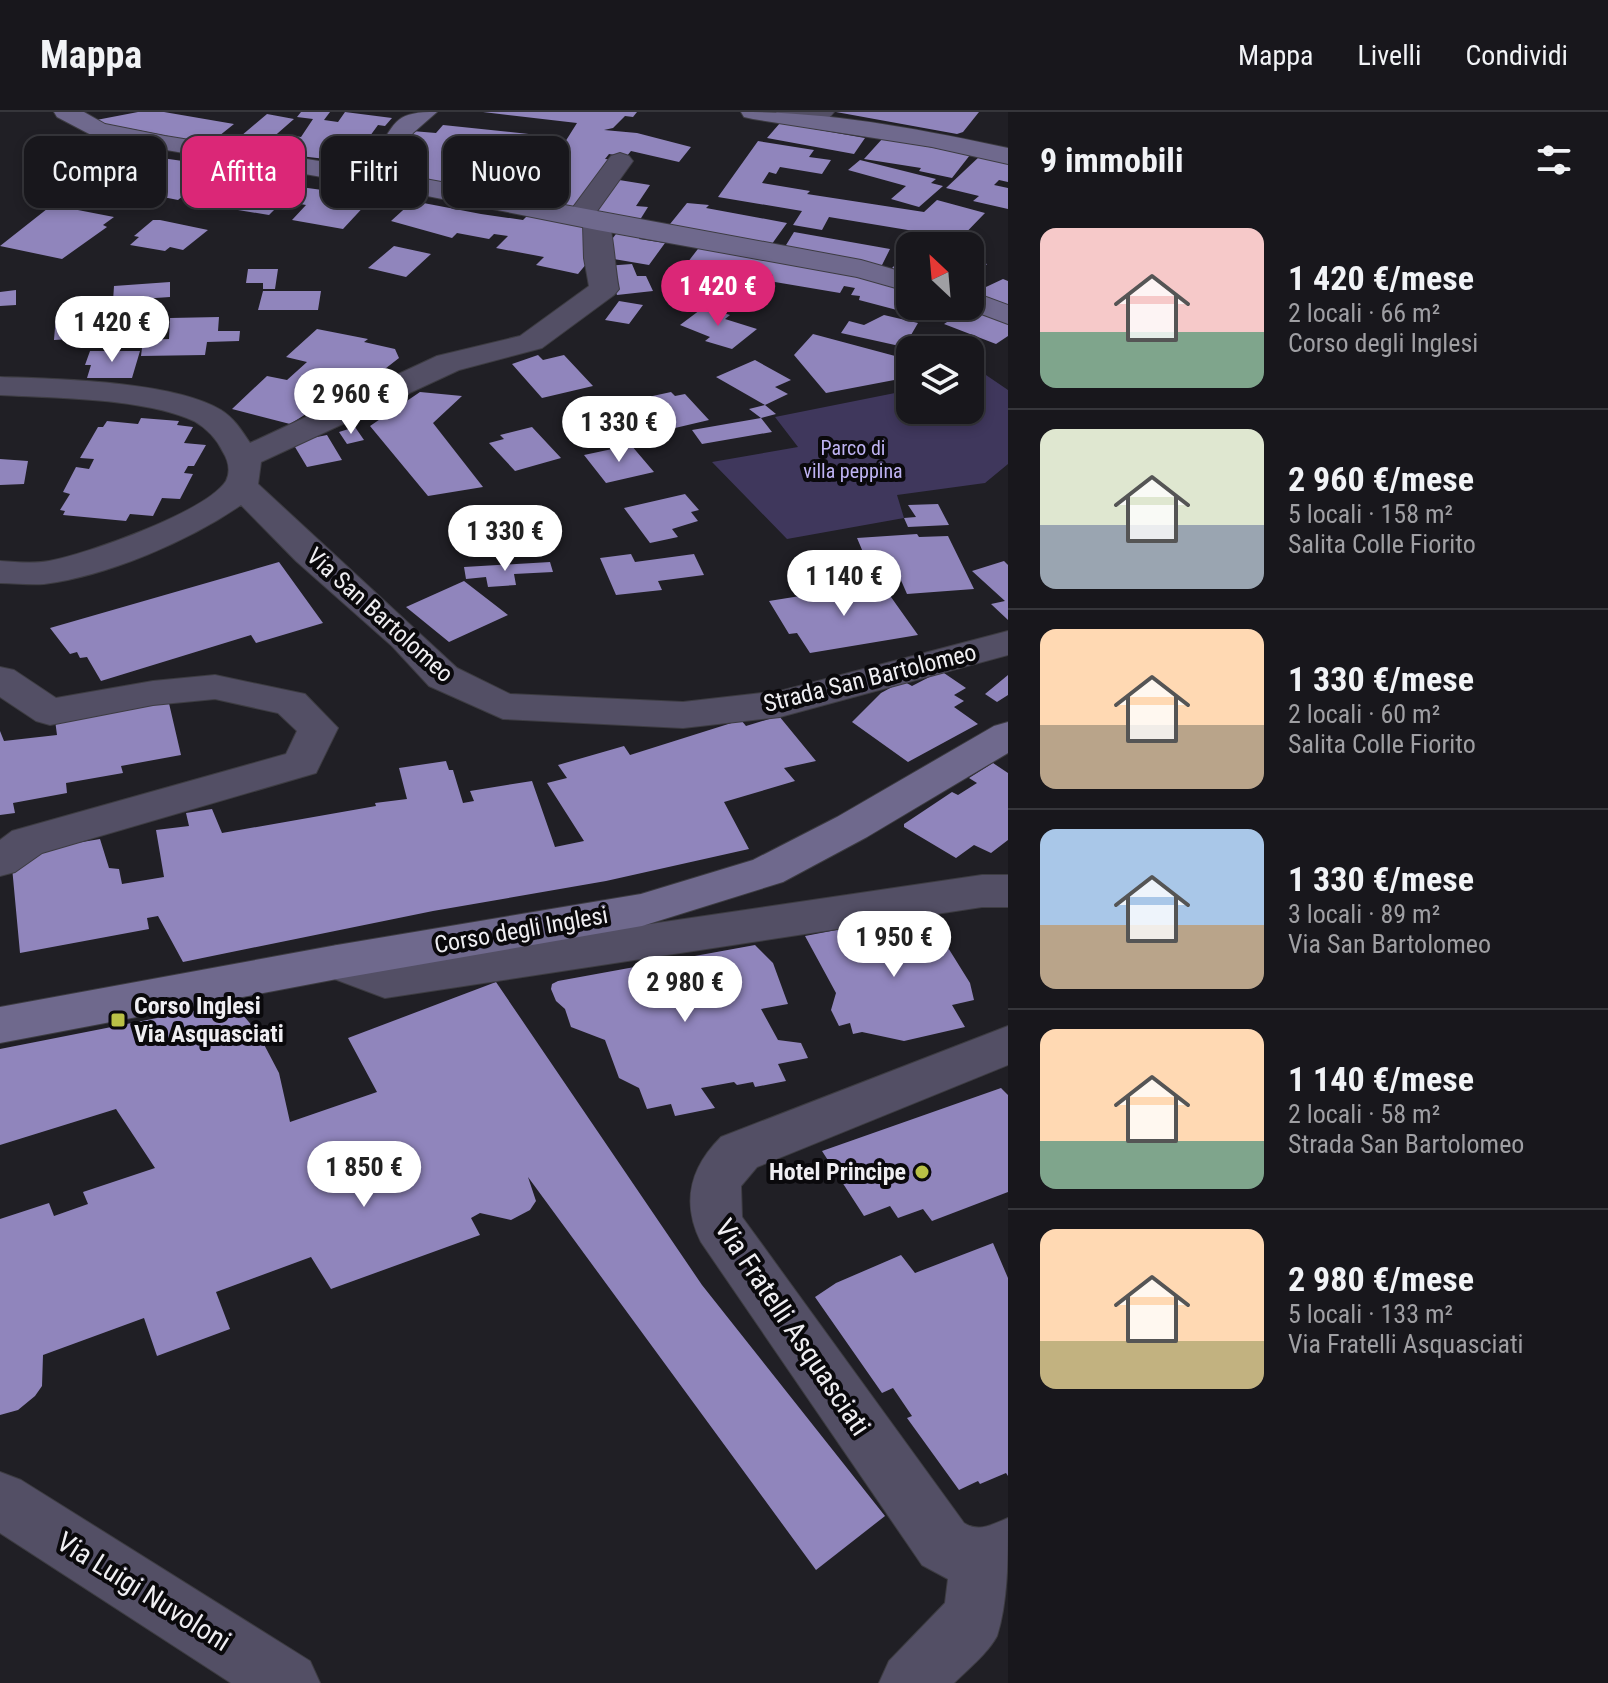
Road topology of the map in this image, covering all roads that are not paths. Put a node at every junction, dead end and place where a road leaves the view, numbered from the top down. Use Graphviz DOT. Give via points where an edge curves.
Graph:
graph roads {
  1 [pos="66,112"];
  2 [pos="425,112"];
  3 [pos="753,112"];
  4 [pos="788,112"];
  5 [pos="822,112"];
  6 [pos="399,136"];
  7 [pos="1008,156"];
  8 [pos="620,161"];
  9 [pos="321,169"];
  10 [pos="427,188"];
  11 [pos="588,220"];
  12 [pos="896,279"];
  13 [pos="984,306"];
  14 [pos="1008,315"];
  15 [pos="0,386"];
  16 [pos="242,472"];
  17 [pos="0,572"];
  18 [pos="1008,643"];
  19 [pos="0,679"];
  20 [pos="683,715"];
  21 [pos="1008,735"];
  22 [pos="0,861"];
  23 [pos="1008,891"];
  24 [pos="337,962"];
  25 [pos="0,1025"];
  26 [pos="1008,1045"];
  27 [pos="0,1500"];
  28 [pos="995,1553"];
  29 [pos="288,1683"];
  30 [pos="911,1683"];
  1 -- 9 [label="main road" via="97,130"];
  2 -- 6 [label="main road"];
  3 -- 7 [label="main road"];
  4 -- 5 [label="street" via="818,117"];
  8 -- 11 [label="street"];
  10 -- 11 [label="main road"];
  11 -- 12 [label="main road"];
  11 -- 16 [label="street" via="604,289 531,342 448,363"];
  13 -- 14 [label="main road"];
  15 -- 16 [label="street, Via San Bartolomeo" via="188,408 223,426"];
  16 -- 17 [label="street" via="221,503 108,556 47,572"];
  16 -- 20 [label="street, Via San Bartolomeo" via="309,553 443,677 503,706"];
  18 -- 20 [label="street, Strada San Bartolomeo" via="780,704"];
  19 -- 22 [label="street" via="50,712 215,687 291,703 318,728 302,763 27,842"];
  21 -- 24 [label="main road, Corso degli Inglesi" via="768,871 642,910"];
  23 -- 24 [label="street" via="385,981"];
  24 -- 25 [label="main road, Corso degli Inglesi"];
  26 -- 28 [label="street, Via Fratelli Asquasciati" via="739,1152 723,1166 712,1205 719,1226 943,1544 955,1553"];
  27 -- 29 [label="street, Via Luigi Nuvoloni"];
  28 -- 30 [label="street, Via Fratelli Asquasciati" via="974,1617"];
}
